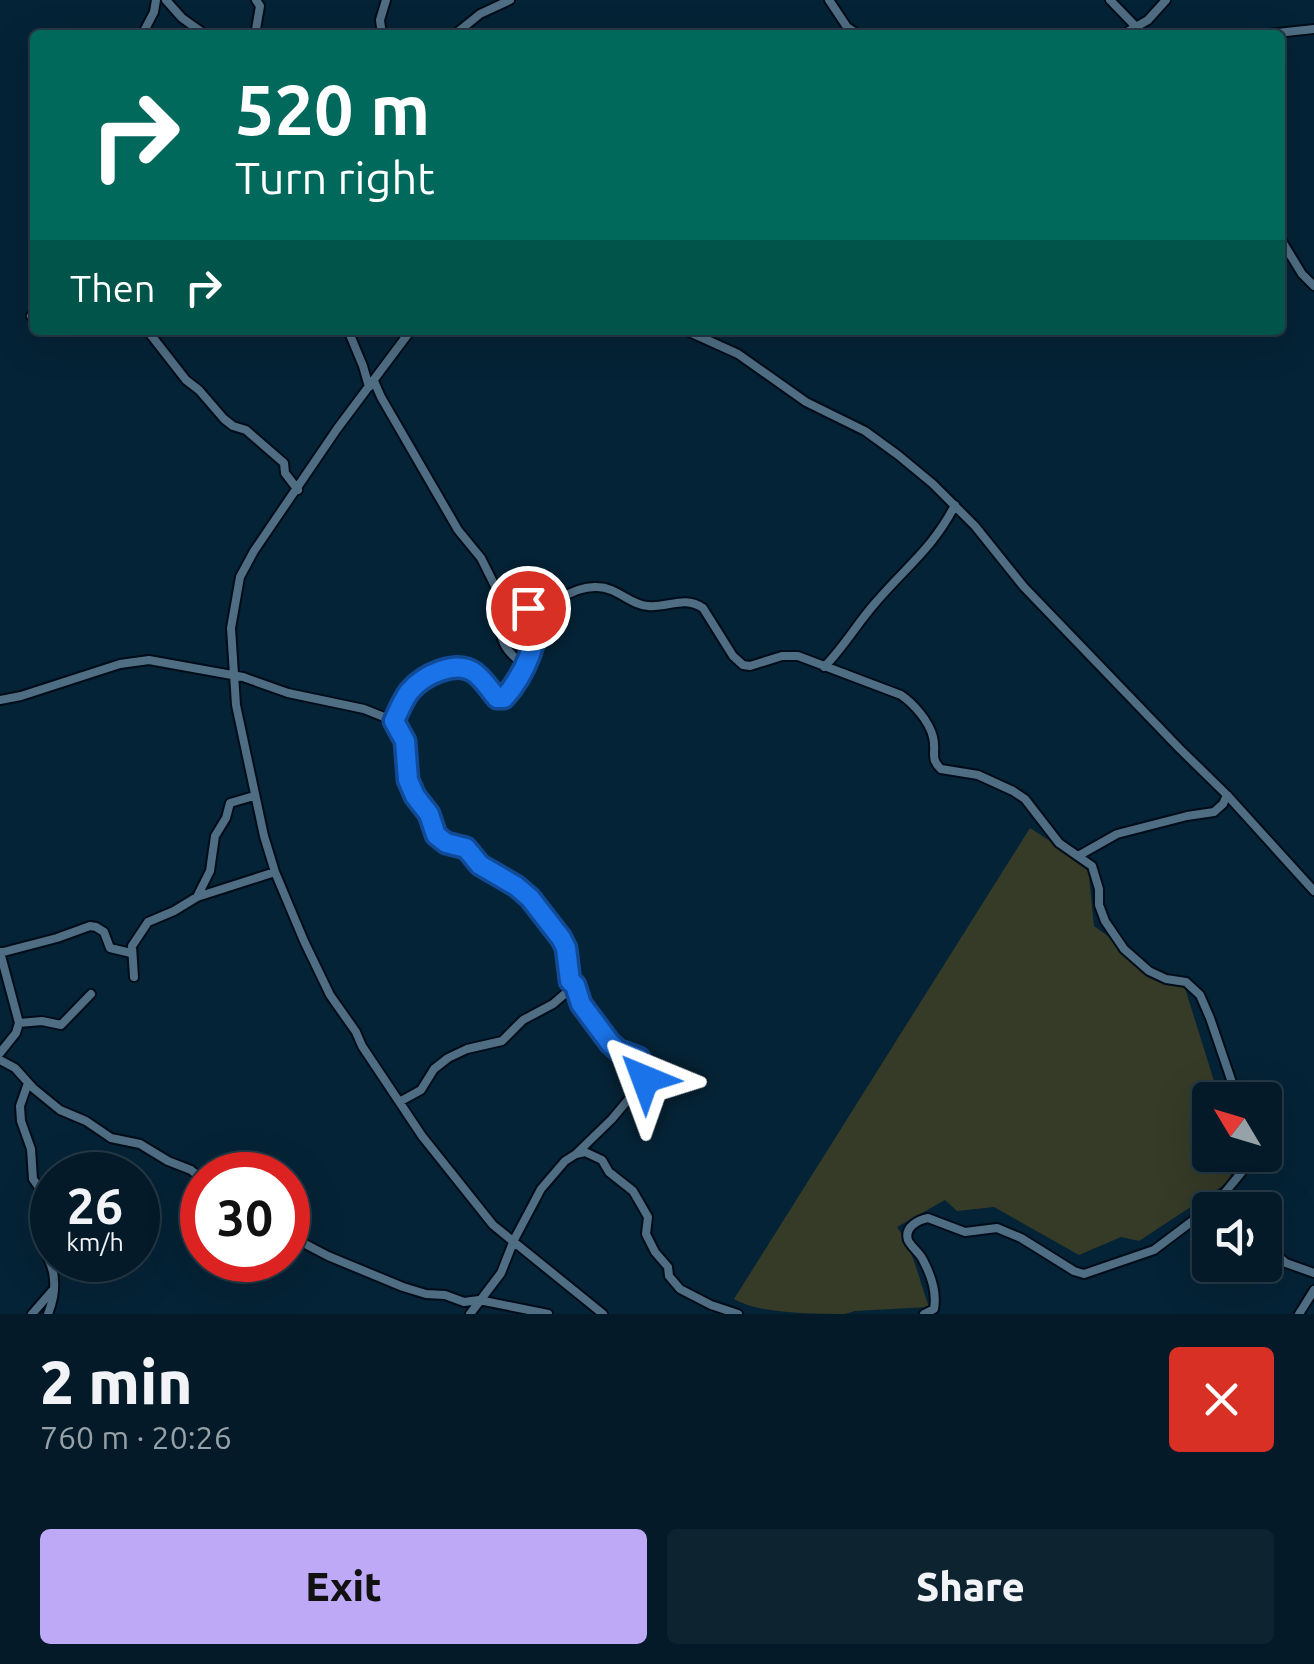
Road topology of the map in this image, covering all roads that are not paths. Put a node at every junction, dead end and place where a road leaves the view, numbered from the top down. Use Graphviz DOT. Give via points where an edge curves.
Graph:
graph roads {
  1 [pos="156,0"];
  2 [pos="166,0"];
  3 [pos="256,0"];
  4 [pos="386,0"];
  5 [pos="510,0"];
  6 [pos="829,0"];
  7 [pos="1110,0"];
  8 [pos="1166,0"];
  9 [pos="145,30"];
  10 [pos="199,30"];
  11 [pos="256,30"];
  12 [pos="381,30"];
  13 [pos="460,30"];
  14 [pos="852,30"];
  15 [pos="1140,30"];
  16 [pos="1143,30"];
  17 [pos="1314,30"];
  18 [pos="1285,33"];
  19 [pos="1285,246"];
  20 [pos="1314,286"];
  21 [pos="151,335"];
  22 [pos="350,335"];
  23 [pos="407,335"];
  24 [pos="695,335"];
  25 [pos="371,383"];
  26 [pos="298,490"];
  27 [pos="956,505"];
  28 [pos="503,604"];
  29 [pos="542,606"];
  30 [pos="527,666"];
  31 [pos="824,668"];
  32 [pos="233,675"];
  33 [pos="0,700"];
  34 [pos="394,721"];
  35 [pos="1227,794"];
  36 [pos="254,796"];
  37 [pos="1078,856"];
  38 [pos="276,872"];
  39 [pos="1314,891"];
  40 [pos="197,897"];
  41 [pos="0,952"];
  42 [pos="131,953"];
  43 [pos="134,977"];
  44 [pos="575,985"];
  45 [pos="91,994"];
  46 [pos="19,1023"];
  47 [pos="0,1056"];
  48 [pos="1231,1082"];
  49 [pos="28,1083"];
  50 [pos="401,1102"];
  51 [pos="32,1152"];
  52 [pos="576,1154"];
  53 [pos="180,1166"];
  54 [pos="1192,1224"];
  55 [pos="514,1240"];
  56 [pos="310,1247"];
  57 [pos="1282,1260"];
  58 [pos="1314,1273"];
  59 [pos="54,1282"];
  60 [pos="54,1289"];
  61 [pos="1314,1290"];
  62 [pos="479,1300"];
  63 [pos="32,1314"];
  64 [pos="48,1314"];
  65 [pos="470,1314"];
  66 [pos="548,1314"];
  67 [pos="603,1314"];
  68 [pos="738,1314"];
  69 [pos="924,1314"];
  70 [pos="1299,1314"];
  1 -- 9 [label="street"];
  2 -- 10 [label="street"];
  3 -- 11 [label="street"];
  4 -- 12 [label="street"];
  5 -- 13 [label="street"];
  6 -- 14 [label="street"];
  7 -- 15 [label="street"];
  8 -- 16 [label="street"];
  17 -- 18 [label="street"];
  19 -- 20 [label="street"];
  21 -- 26 [label="street" via="224,419 285,464"];
  22 -- 25 [label="street"];
  23 -- 25 [label="street"];
  24 -- 27 [label="street" via="872,435"];
  25 -- 26 [label="street"];
  25 -- 28 [label="street"];
  26 -- 32 [label="street" via="240,577"];
  27 -- 31 [label="street" via="938,536"];
  27 -- 35 [label="street" via="1024,587"];
  28 -- 29 [label="street"];
  28 -- 30 [label="street" via="500,636"];
  29 -- 30 [label="street"];
  29 -- 31 [label="street" via="596,587 648,606 697,603 742,665 791,654"];
  30 -- 34 [label="street" via="500,700 470,670 438,672 418,682"];
  31 -- 37 [label="street" via="908,700 933,737 936,766 978,774 1013,791"];
  32 -- 33 [label="street" via="137,661"];
  32 -- 34 [label="street"];
  32 -- 36 [label="street"];
  34 -- 44 [label="street" via="405,741 408,780 436,835 466,848 530,898 561,938"];
  35 -- 37 [label="street" via="1214,812 1116,834"];
  35 -- 39 [label="street"];
  36 -- 38 [label="street"];
  36 -- 40 [label="street" via="230,803"];
  37 -- 48 [label="street" via="1092,866 1100,905 1124,950 1149,971 1186,982 1200,995"];
  38 -- 40 [label="street"];
  38 -- 50 [label="street" via="330,996"];
  40 -- 42 [label="street" via="148,922"];
  41 -- 42 [label="street" via="90,926 104,932 110,948"];
  41 -- 46 [label="street"];
  42 -- 43 [label="street"];
  44 -- 50 [label="street" via="507,1038 448,1058"];
  44 -- 52 [label="street" via="601,1033 639,1058 646,1075"];
  45 -- 46 [label="street" via="60,1025"];
  46 -- 47 [label="street"];
  47 -- 49 [label="street"];
  49 -- 51 [label="street" via="20,1114"];
  49 -- 53 [label="street" via="103,1134"];
  50 -- 55 [label="street" via="492,1225"];
  52 -- 55 [label="street" via="541,1189"];
  52 -- 68 [label="street" via="602,1160 632,1191 648,1217 646,1234 680,1289"];
  54 -- 69 [label="street" via="1154,1250 1084,1274 997,1228 965,1232 923,1218 910,1228 908,1241 936,1294 932,1311"];
  55 -- 62 [label="street"];
  55 -- 67 [label="street"];
  56 -- 62 [label="street" via="403,1288"];
  57 -- 58 [label="street"];
  59 -- 60 [label="street"];
  60 -- 63 [label="street"];
  60 -- 64 [label="street"];
  61 -- 70 [label="street"];
  62 -- 65 [label="street"];
  62 -- 66 [label="street"];
}
